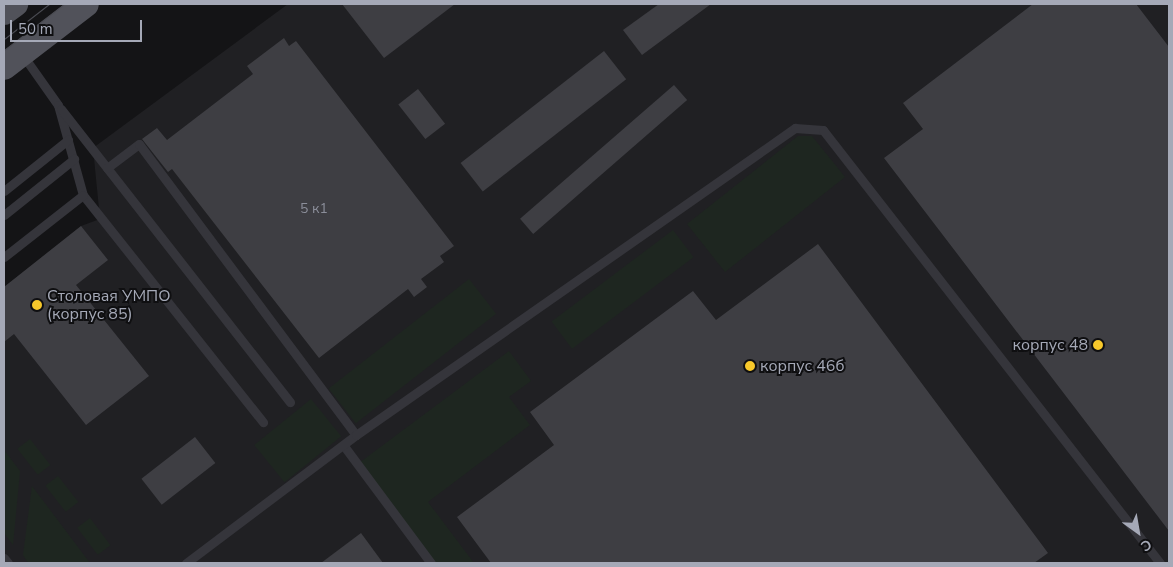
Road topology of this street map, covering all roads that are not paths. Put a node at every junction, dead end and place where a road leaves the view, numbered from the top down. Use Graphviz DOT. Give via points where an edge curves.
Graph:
graph roads {
  1 [pos="15,4"];
  2 [pos="86,4"];
  3 [pos="4,12"];
  4 [pos="13,60"];
  5 [pos="58,105"];
  6 [pos="68,140"];
  7 [pos="74,159"];
  8 [pos="107,168"];
  9 [pos="4,190"];
  10 [pos="83,195"];
  11 [pos="4,215"];
  12 [pos="4,257"];
  13 [pos="290,402"];
  14 [pos="263,422"];
  15 [pos="356,435"];
  16 [pos="344,446"];
  17 [pos="4,558"];
  18 [pos="8,563"];
  19 [pos="186,563"];
  20 [pos="431,563"];
  21 [pos="1160,563"];
  1 -- 3 [label="main road"];
  2 -- 4 [label="main road"];
  4 -- 5 [label="lane"];
  5 -- 6 [label="lane"];
  5 -- 8 [label="lane"];
  6 -- 7 [label="lane"];
  6 -- 9 [label="lane"];
  7 -- 10 [label="lane"];
  7 -- 11 [label="lane"];
  8 -- 13 [label="lane"];
  8 -- 15 [label="lane" via="139,144"];
  10 -- 12 [label="lane"];
  10 -- 14 [label="lane"];
  15 -- 16 [label="lane"];
  15 -- 21 [label="lane" via="795,128 823,130"];
  16 -- 19 [label="lane"];
  16 -- 20 [label="lane"];
  17 -- 18 [label="lane"];
}
